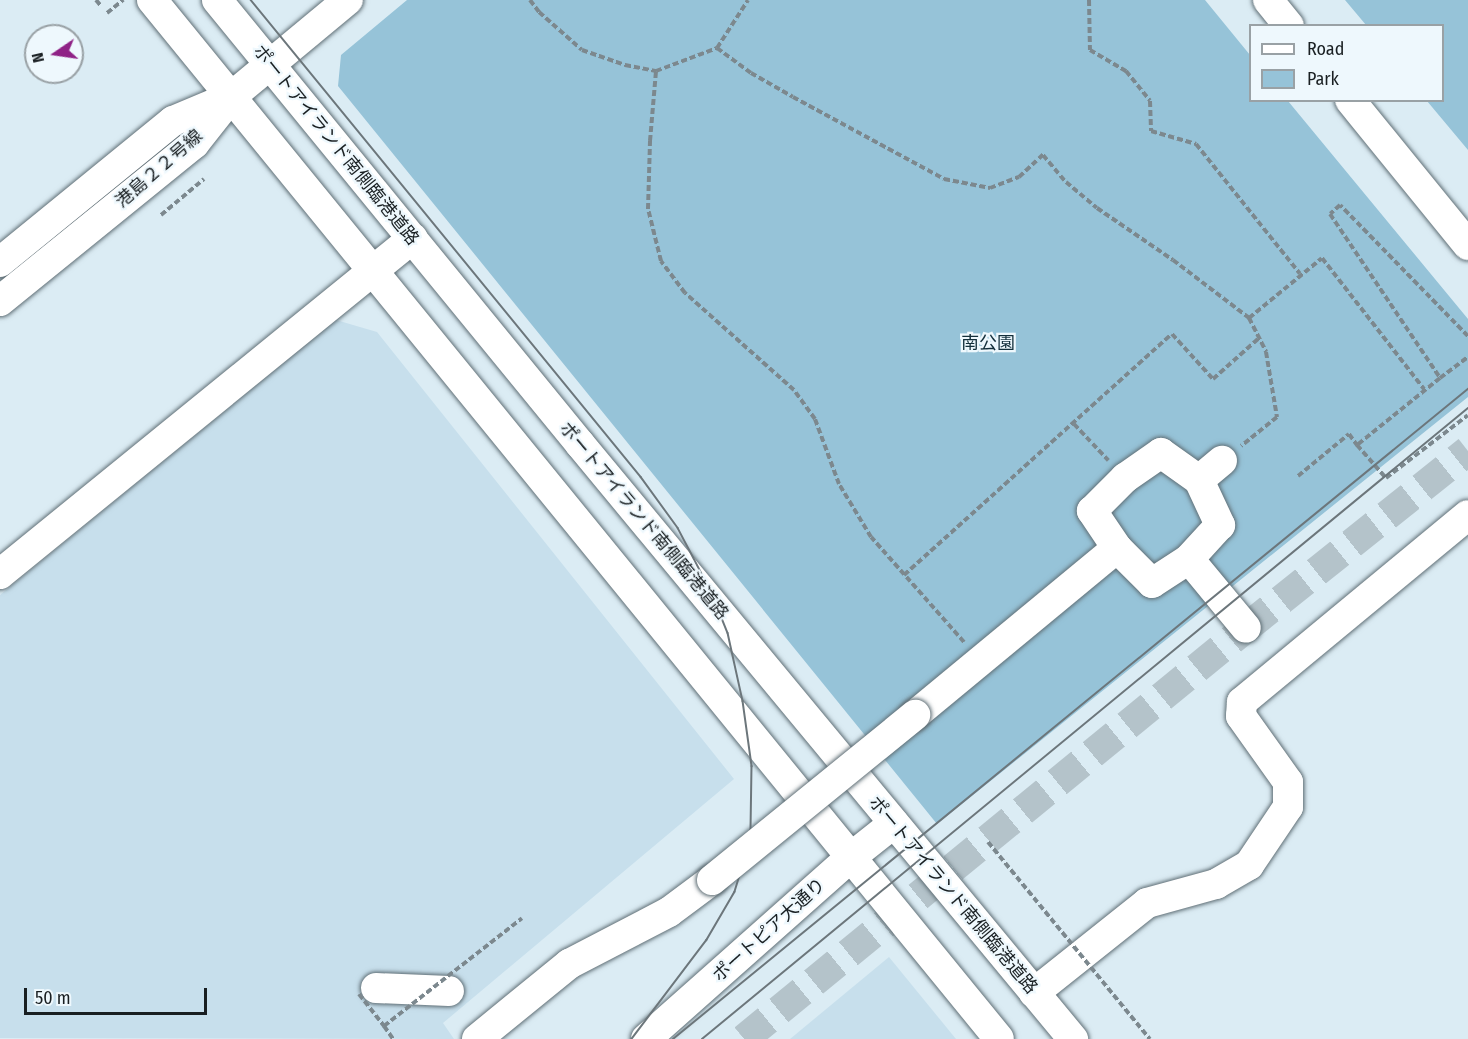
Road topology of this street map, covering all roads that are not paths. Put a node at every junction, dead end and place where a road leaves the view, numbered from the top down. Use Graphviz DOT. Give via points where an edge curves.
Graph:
graph roads {
  1 [pos="152,0"];
  2 [pos="217,0"];
  3 [pos="348,0"];
  4 [pos="1268,0"];
  5 [pos="1287,24"];
  6 [pos="269,63"];
  7 [pos="231,97"];
  8 [pos="1352,102"];
  9 [pos="413,238"];
  10 [pos="1468,245"];
  11 [pos="0,262"];
  12 [pos="375,272"];
  13 [pos="4,290"];
  14 [pos="1222,461"];
  15 [pos="1199,480"];
  16 [pos="1468,515"];
  17 [pos="1117,548"];
  18 [pos="1189,558"];
  19 [pos="0,574"];
  20 [pos="1246,628"];
  21 [pos="894,823"];
  22 [pos="850,858"];
  23 [pos="368,991"];
  24 [pos="449,991"];
  25 [pos="1034,993"];
  26 [pos="477,1039"];
  27 [pos="646,1039"];
  28 [pos="999,1039"];
  29 [pos="1073,1039"];
  1 -- 7 [label="street"];
  2 -- 6 [label="street, ポートアイランド南側臨港道路"];
  3 -- 6 [label="street"];
  4 -- 5 [label="street"];
  6 -- 7 [label="street"];
  6 -- 9 [label="street, ポートアイランド南側臨港道路"];
  7 -- 11 [label="street, 港島２２号線" via="173,121"];
  7 -- 12 [label="street"];
  7 -- 13 [label="street, 港島２２号線" via="194,144"];
  8 -- 10 [label="street"];
  9 -- 12 [label="street"];
  9 -- 21 [label="street, ポートアイランド南側臨港道路"];
  12 -- 19 [label="street"];
  12 -- 22 [label="street"];
  14 -- 15 [label="street"];
  15 -- 17 [label="street" via="1161,453 1125,478 1092,511"];
  15 -- 18 [label="street" via="1220,525"];
  16 -- 25 [label="street" via="1242,702 1241,716 1288,782 1288,807 1250,865 1216,884 1147,903"];
  17 -- 18 [label="street" via="1152,583"];
  17 -- 26 [label="street, bridge" via="712,880 669,912 569,964"];
  18 -- 20 [label="street"];
  21 -- 22 [label="street, ポートピア大通り"];
  21 -- 25 [label="street, ポートアイランド南側臨港道路"];
  22 -- 27 [label="street, ポートピア大通り"];
  22 -- 28 [label="street"];
  23 -- 24 [label="street"];
  25 -- 29 [label="street, ポートアイランド南側臨港道路"];
}
